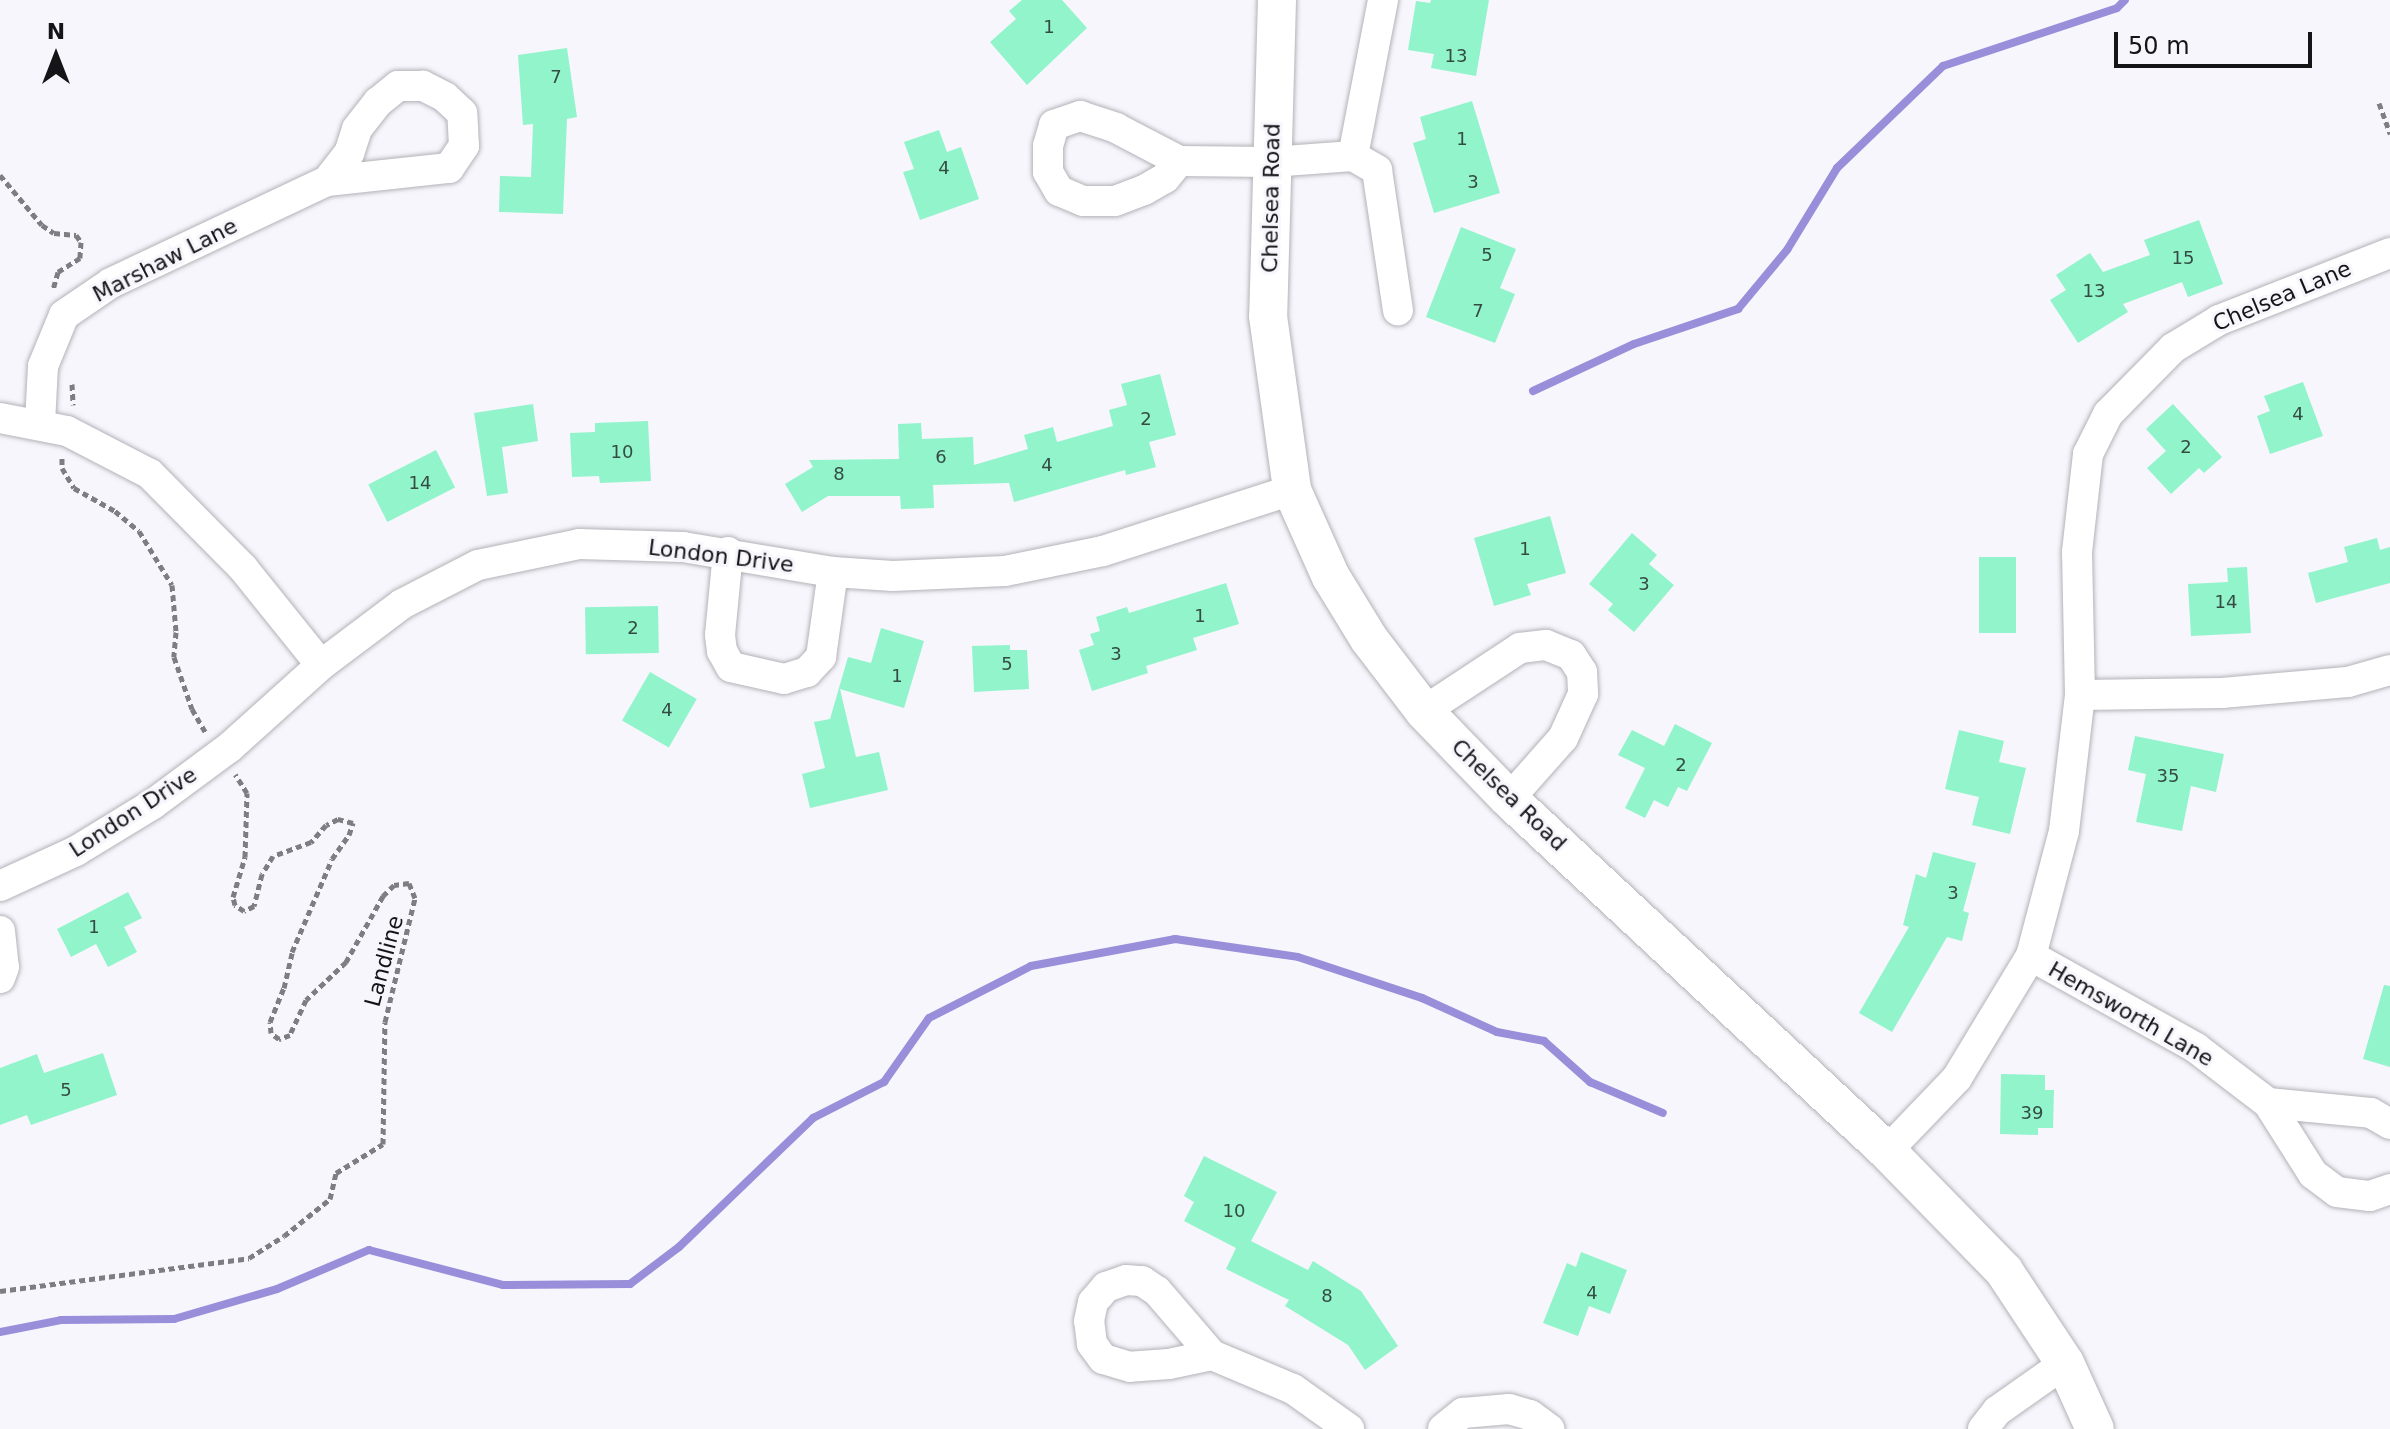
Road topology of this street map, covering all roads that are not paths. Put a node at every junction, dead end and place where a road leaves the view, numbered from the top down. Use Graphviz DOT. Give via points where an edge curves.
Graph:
graph roads {
  1 [pos="1277,0"];
  2 [pos="1383,0"];
  3 [pos="1353,156"];
  4 [pos="1179,161"];
  5 [pos="1271,162"];
  6 [pos="327,181"];
  7 [pos="2390,253"];
  8 [pos="1398,310"];
  9 [pos="0,418"];
  10 [pos="40,423"];
  11 [pos="1292,490"];
  12 [pos="728,552"];
  13 [pos="833,572"];
  14 [pos="321,665"];
  15 [pos="2390,670"];
  16 [pos="2080,695"];
  17 [pos="1424,711"];
  18 [pos="1509,799"];
  19 [pos="0,886"];
  20 [pos="0,931"];
  21 [pos="2031,956"];
  22 [pos="0,978"];
  23 [pos="2268,1103"];
  24 [pos="2390,1124"];
  25 [pos="1887,1151"];
  26 [pos="2390,1189"];
  27 [pos="1212,1355"];
  28 [pos="2065,1363"];
  29 [pos="1349,1429"];
  30 [pos="1443,1429"];
  31 [pos="1549,1429"];
  32 [pos="1983,1429"];
  33 [pos="2095,1429"];
  1 -- 5 [label="street, Chelsea Road"];
  2 -- 3 [label="street"];
  3 -- 5 [label="street"];
  3 -- 8 [label="street" via="1377,170"];
  4 -- 5 [label="street"];
  5 -- 11 [label="street, Chelsea Road" via="1268,316"];
  6 -- 10 [label="street, Marshaw Lane" via="111,283 64,315 43,366"];
  7 -- 16 [label="street, Chelsea Lane" via="2219,320 2173,348 2108,414 2088,454 2077,552"];
  9 -- 10 [label="street"];
  10 -- 14 [label="street" via="67,431 150,474 243,568"];
  11 -- 13 [label="street, London Drive" via="1103,551 1005,571 893,576"];
  11 -- 17 [label="street, Chelsea Road" via="1331,577 1369,639"];
  12 -- 13 [label="street, London Drive"];
  12 -- 13 [label="street" via="722,651 731,667 784,679 807,672 821,657"];
  12 -- 14 [label="street, London Drive" via="579,544 478,565 402,604"];
  14 -- 19 [label="street, London Drive" via="230,747 153,804 76,851"];
  15 -- 16 [label="street" via="2348,682 2222,693"];
  16 -- 21 [label="street, Chelsea Lane" via="2064,831"];
  17 -- 18 [label="street, Chelsea Road"];
  17 -- 18 [label="street" via="1520,648 1546,645 1571,655 1582,672 1583,694 1563,738"];
  18 -- 25 [label="street, Chelsea Road"];
  20 -- 22 [label="street"];
  21 -- 23 [label="street, Hemsworth Lane" via="2196,1048"];
  21 -- 25 [label="street, Chelsea Lane" via="1957,1078"];
  23 -- 24 [label="street" via="2371,1113"];
  23 -- 26 [label="street, Hemsworth Lane" via="2313,1174 2337,1192 2370,1196"];
  25 -- 28 [label="street, Chelsea Road" via="2004,1271"];
  27 -- 29 [label="street" via="1293,1389"];
  28 -- 32 [label="street" via="1997,1411"];
  28 -- 33 [label="street, Chelsea Road"];
  30 -- 31 [label="street" via="1463,1413 1509,1409 1530,1415"];
}
